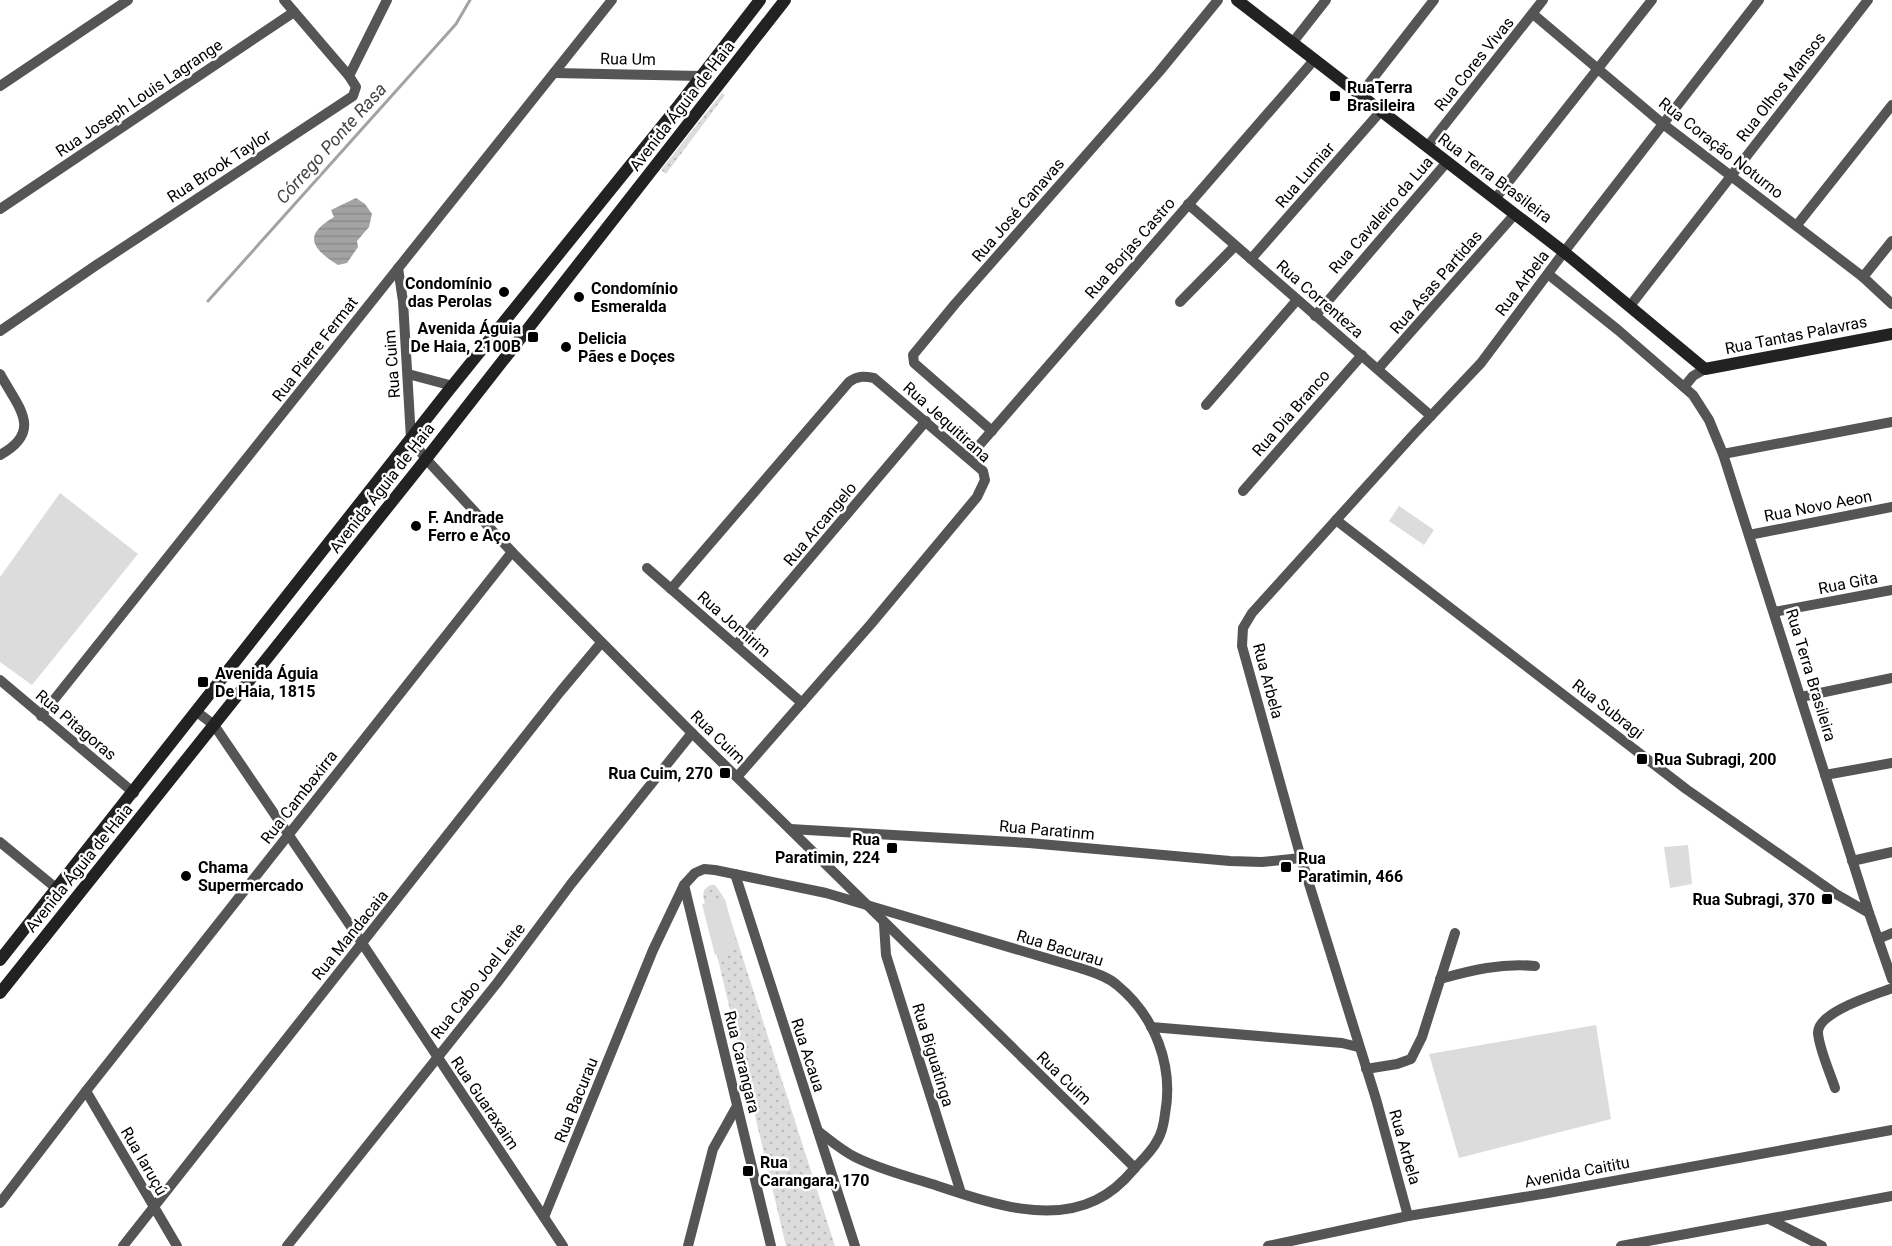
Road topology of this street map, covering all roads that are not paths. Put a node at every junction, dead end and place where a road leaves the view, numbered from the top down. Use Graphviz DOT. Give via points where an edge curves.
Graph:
graph roads {
  1 [pos="128,0"];
  2 [pos="284,0"];
  3 [pos="387,0"];
  4 [pos="612,0"];
  5 [pos="760,0"];
  6 [pos="785,0"];
  7 [pos="1218,0"];
  8 [pos="1237,0"];
  9 [pos="1326,0"];
  10 [pos="1434,0"];
  11 [pos="1544,0"];
  12 [pos="1652,0"];
  13 [pos="1759,0"];
  14 [pos="1868,0"];
  15 [pos="294,12"];
  16 [pos="1533,14"];
  17 [pos="1293,42"];
  18 [pos="1315,59"];
  19 [pos="1599,69"];
  20 [pos="554,73"];
  21 [pos="349,76"];
  22 [pos="702,76"];
  23 [pos="0,86"];
  24 [pos="1360,95"];
  25 [pos="1892,105"];
  26 [pos="674,111"];
  27 [pos="1381,111"];
  28 [pos="1663,124"];
  29 [pos="683,132"];
  30 [pos="1427,147"];
  31 [pos="1447,162"];
  32 [pos="1730,175"];
  33 [pos="1495,199"];
  34 [pos="1188,204"];
  35 [pos="0,209"];
  36 [pos="1515,214"];
  37 [pos="1797,225"];
  38 [pos="1892,241"];
  39 [pos="1235,246"];
  40 [pos="1564,252"];
  41 [pos="1251,259"];
  42 [pos="398,268"];
  43 [pos="1548,274"];
  44 [pos="1863,277"];
  45 [pos="1297,300"];
  46 [pos="1180,302"];
  47 [pos="1892,304"];
  48 [pos="1629,306"];
  49 [pos="1315,316"];
  50 [pos="0,332"];
  51 [pos="1892,334"];
  52 [pos="1362,355"];
  53 [pos="1378,369"];
  54 [pos="1706,369"];
  55 [pos="408,374"];
  56 [pos="0,375"];
  57 [pos="453,386"];
  58 [pos="1684,387"];
  59 [pos="1206,405"];
  60 [pos="1431,416"];
  61 [pos="926,421"];
  62 [pos="1892,422"];
  63 [pos="992,431"];
  64 [pos="411,439"];
  65 [pos="1723,454"];
  66 [pos="0,455"];
  67 [pos="969,457"];
  68 [pos="426,459"];
  69 [pos="1243,490"];
  70 [pos="1892,507"];
  71 [pos="1336,520"];
  72 [pos="1749,535"];
  73 [pos="512,552"];
  74 [pos="647,568"];
  75 [pos="671,589"];
  76 [pos="1892,590"];
  77 [pos="1774,612"];
  78 [pos="602,643"];
  79 [pos="736,645"];
  80 [pos="1892,678"];
  81 [pos="0,680"];
  82 [pos="1801,697"];
  83 [pos="802,703"];
  84 [pos="197,712"];
  85 [pos="41,716"];
  86 [pos="214,725"];
  87 [pos="692,733"];
  88 [pos="1892,763"];
  89 [pos="1825,775"];
  90 [pos="737,777"];
  91 [pos="134,793"];
  92 [pos="790,829"];
  93 [pos="288,835"];
  94 [pos="0,842"];
  95 [pos="1892,852"];
  96 [pos="1301,858"];
  97 [pos="1852,861"];
  98 [pos="735,873"];
  99 [pos="684,885"];
  100 [pos="56,888"];
  101 [pos="867,905"];
  102 [pos="1869,913"];
  103 [pos="884,924"];
  104 [pos="1455,933"];
  105 [pos="1892,933"];
  106 [pos="1878,939"];
  107 [pos="362,943"];
  108 [pos="0,960"];
  109 [pos="1535,966"];
  110 [pos="1440,979"];
  111 [pos="1892,979"];
  112 [pos="1892,988"];
  113 [pos="0,993"];
  114 [pos="1151,1027"];
  115 [pos="1358,1047"];
  116 [pos="437,1058"];
  117 [pos="1366,1069"];
  118 [pos="1835,1088"];
  119 [pos="86,1091"];
  120 [pos="737,1106"];
  121 [pos="1892,1130"];
  122 [pos="818,1131"];
  123 [pos="1135,1168"];
  124 [pos="961,1193"];
  125 [pos="1892,1196"];
  126 [pos="0,1203"];
  127 [pos="153,1207"];
  128 [pos="1408,1216"];
  129 [pos="544,1217"];
  130 [pos="1771,1220"];
  131 [pos="123,1246"];
  132 [pos="177,1246"];
  133 [pos="286,1246"];
  134 [pos="563,1246"];
  135 [pos="688,1246"];
  136 [pos="771,1246"];
  137 [pos="855,1246"];
  138 [pos="1268,1246"];
  139 [pos="1621,1246"];
  140 [pos="1822,1246"];
  1 -- 23 [label="street"];
  2 -- 15 [label="street"];
  3 -- 21 [label="street"];
  4 -- 20 [label="street, Rua Pierre Fermat"];
  5 -- 22 [label="main road, Avenida Águia de Haia"];
  6 -- 29 [label="main road, Avenida Águia de Haia"];
  7 -- 63 [label="street, Rua José Canavas" via="913,355 914,363"];
  8 -- 17 [label="main road, Rua Terra Brasileira"];
  9 -- 17 [label="street"];
  10 -- 24 [label="street"];
  11 -- 16 [label="street, Rua Cores Vivas"];
  12 -- 19 [label="street"];
  13 -- 28 [label="street, Rua Arbela"];
  14 -- 32 [label="street, Rua Olhos Mansos"];
  15 -- 21 [label="street"];
  15 -- 35 [label="street, Rua Joseph Louis Lagrange"];
  16 -- 19 [label="street, Rua Coração Noturno"];
  16 -- 30 [label="street, Rua Cores Vivas"];
  17 -- 18 [label="main road, Rua Terra Brasileira"];
  18 -- 24 [label="main road, Rua Terra Brasileira"];
  18 -- 34 [label="street, Rua Borjas Castro"];
  19 -- 28 [label="street, Rua Coração Noturno"];
  19 -- 33 [label="street"];
  20 -- 22 [label="street, Rua Um"];
  20 -- 42 [label="street, Rua Pierre Fermat"];
  21 -- 50 [label="street, Rua Brook Taylor" via="356,87 353,96"];
  22 -- 26 [label="main road, Avenida Águia de Haia"];
  24 -- 27 [label="main road, Rua Terra Brasileira"];
  25 -- 37 [label="street"];
  26 -- 29 [label="main road" via="685,116"];
  26 -- 57 [label="main road, Avenida Águia de Haia"];
  27 -- 30 [label="main road, Rua Terra Brasileira"];
  27 -- 41 [label="street, Rua Lumiar"];
  28 -- 32 [label="street, Rua Coração Noturno"];
  28 -- 40 [label="street, Rua Arbela"];
  29 -- 68 [label="main road, Avenida Águia de Haia"];
  30 -- 31 [label="main road, Rua Terra Brasileira"];
  31 -- 33 [label="main road, Rua Terra Brasileira"];
  31 -- 49 [label="street, Rua Cavaleiro da Lua"];
  32 -- 37 [label="street, Rua Coração Noturno"];
  32 -- 48 [label="street, Rua Olhos Mansos"];
  33 -- 36 [label="main road, Rua Terra Brasileira"];
  34 -- 39 [label="street, Rua Correnteza"];
  34 -- 63 [label="street, Rua Borjas Castro"];
  36 -- 40 [label="main road, Rua Terra Brasileira"];
  36 -- 53 [label="street, Rua Asas Partidas"];
  37 -- 44 [label="street, Rua Coração Noturno"];
  38 -- 44 [label="street"];
  39 -- 41 [label="street, Rua Correnteza"];
  39 -- 46 [label="street"];
  40 -- 43 [label="street, Rua Arbela"];
  40 -- 48 [label="main road, Rua Terra Brasileira"];
  41 -- 45 [label="street, Rua Correnteza"];
  42 -- 55 [label="street, Rua Cuim"];
  42 -- 85 [label="street, Rua Pierre Fermat"];
  43 -- 58 [label="street, Rua Terra Brasileira"];
  43 -- 60 [label="street, Rua Arbela" via="1481,363"];
  44 -- 47 [label="street, Rua Coração Noturno"];
  45 -- 49 [label="street, Rua Correnteza"];
  45 -- 59 [label="street"];
  48 -- 54 [label="main road, Rua Terra Brasileira"];
  49 -- 52 [label="street, Rua Correnteza"];
  51 -- 54 [label="main road, Rua Tantas Palavras"];
  52 -- 53 [label="street, Rua Correnteza"];
  52 -- 69 [label="street, Rua Dia Branco"];
  53 -- 60 [label="street, Rua Correnteza"];
  54 -- 58 [label="street"];
  55 -- 57 [label="street"];
  55 -- 64 [label="street, Rua Cuim"];
  56 -- 66 [label="street" via="25,428 13,448"];
  57 -- 64 [label="main road, Avenida Águia de Haia"];
  58 -- 65 [label="street, Rua Terra Brasileira" via="1702,407"];
  60 -- 71 [label="street, Rua Arbela"];
  61 -- 67 [label="street, Rua Jequitirana"];
  61 -- 75 [label="street, Rua Jequitirana" via="874,378 855,378"];
  61 -- 79 [label="street, Rua Arcangelo"];
  62 -- 65 [label="street"];
  63 -- 67 [label="street, Rua Borjas Castro"];
  64 -- 68 [label="street, Rua Cuim"];
  64 -- 84 [label="main road, Avenida Águia de Haia"];
  65 -- 72 [label="street, Rua Terra Brasileira"];
  67 -- 83 [label="street, Rua Jequitirana" via="985,476 977,497"];
  68 -- 73 [label="street, Rua Cuim"];
  68 -- 86 [label="main road, Avenida Águia de Haia"];
  70 -- 72 [label="street, Rua Novo Aeon"];
  71 -- 96 [label="street, Rua Arbela" via="1252,613 1242,636"];
  71 -- 102 [label="street, Rua Subragi" via="1686,789"];
  72 -- 77 [label="street, Rua Terra Brasileira"];
  73 -- 78 [label="street, Rua Cuim"];
  73 -- 93 [label="street, Rua Cambaxirra"];
  74 -- 75 [label="street, Rua Jomirim"];
  75 -- 79 [label="street, Rua Jomirim"];
  76 -- 77 [label="street, Rua Gita"];
  77 -- 82 [label="street, Rua Terra Brasileira"];
  78 -- 87 [label="street, Rua Cuim"];
  78 -- 107 [label="street, Rua Mandacaia"];
  79 -- 83 [label="street, Rua Jomirim"];
  80 -- 82 [label="street"];
  81 -- 85 [label="street, Rua Pitagoras"];
  82 -- 89 [label="street, Rua Terra Brasileira"];
  83 -- 90 [label="street, Rua Jequitirana"];
  84 -- 86 [label="street, Rua Guaraxaim"];
  84 -- 91 [label="main road, Avenida Águia de Haia"];
  85 -- 91 [label="street, Rua Pitagoras"];
  86 -- 93 [label="street, Rua Guaraxaim"];
  86 -- 113 [label="main road, Avenida Águia de Haia"];
  87 -- 90 [label="street, Rua Cuim"];
  87 -- 116 [label="street, Rua Cabo Joel Leite"];
  88 -- 89 [label="street"];
  89 -- 97 [label="street, Rua Terra Brasileira"];
  90 -- 92 [label="street, Rua Cuim"];
  91 -- 100 [label="main road, Avenida Águia de Haia"];
  92 -- 96 [label="street, Rua Paratinm" via="1029,843 1230,861"];
  92 -- 101 [label="street, Rua Cuim"];
  93 -- 107 [label="street, Rua Guaraxaim"];
  93 -- 119 [label="street, Rua Cambaxirra"];
  94 -- 100 [label="street"];
  95 -- 97 [label="street"];
  96 -- 115 [label="street, Rua Arbela"];
  97 -- 102 [label="street, Rua Terra Brasileira"];
  98 -- 99 [label="street, Rua Bacurau" via="704,869"];
  98 -- 101 [label="street, Rua Bacurau"];
  98 -- 122 [label="street, Rua Acaua"];
  99 -- 120 [label="street, Rua Carangara"];
  99 -- 129 [label="street, Rua Bacurau" via="653,950"];
  100 -- 108 [label="main road, Avenida Águia de Haia"];
  101 -- 103 [label="street, Rua Cuim"];
  101 -- 114 [label="street, Rua Bacurau" via="1103,977 1131,998"];
  102 -- 106 [label="street, Rua Terra Brasileira"];
  103 -- 123 [label="street, Rua Cuim"];
  103 -- 124 [label="street, Rua Biguatinga" via="886,955"];
  104 -- 110 [label="street"];
  105 -- 106 [label="street"];
  106 -- 111 [label="street, Rua Terra Brasileira"];
  107 -- 116 [label="street, Rua Guaraxaim"];
  107 -- 127 [label="street, Rua Mandacaia"];
  109 -- 110 [label="street" via="1484,968"];
  110 -- 117 [label="street" via="1420,1043 1411,1059"];
  112 -- 118 [label="street" via="1830,1014 1822,1022 1818,1032"];
  114 -- 115 [label="street"];
  114 -- 123 [label="street, Rua Bacurau" via="1167,1070 1167,1103 1157,1142"];
  115 -- 117 [label="street, Rua Arbela"];
  116 -- 129 [label="street, Rua Guaraxaim"];
  116 -- 133 [label="street, Rua Cabo Joel Leite"];
  117 -- 128 [label="street, Rua Arbela"];
  119 -- 126 [label="street, Rua Cambaxirra"];
  119 -- 127 [label="street, Rua Iaruçú"];
  120 -- 135 [label="street" via="713,1149"];
  120 -- 136 [label="street, Rua Carangara"];
  121 -- 128 [label="street, Avenida Caititu"];
  122 -- 124 [label="street, Rua Bacurau" via="855,1157"];
  122 -- 137 [label="street, Rua Acaua"];
  123 -- 124 [label="street, Rua Bacurau" via="1113,1189 1073,1207 1026,1209"];
  125 -- 130 [label="street"];
  127 -- 131 [label="street, Rua Mandacaia"];
  127 -- 132 [label="street, Rua Iaruçú"];
  128 -- 138 [label="street, Avenida Caititu"];
  129 -- 134 [label="street, Rua Guaraxaim"];
  130 -- 139 [label="street"];
  130 -- 140 [label="street"];
}
